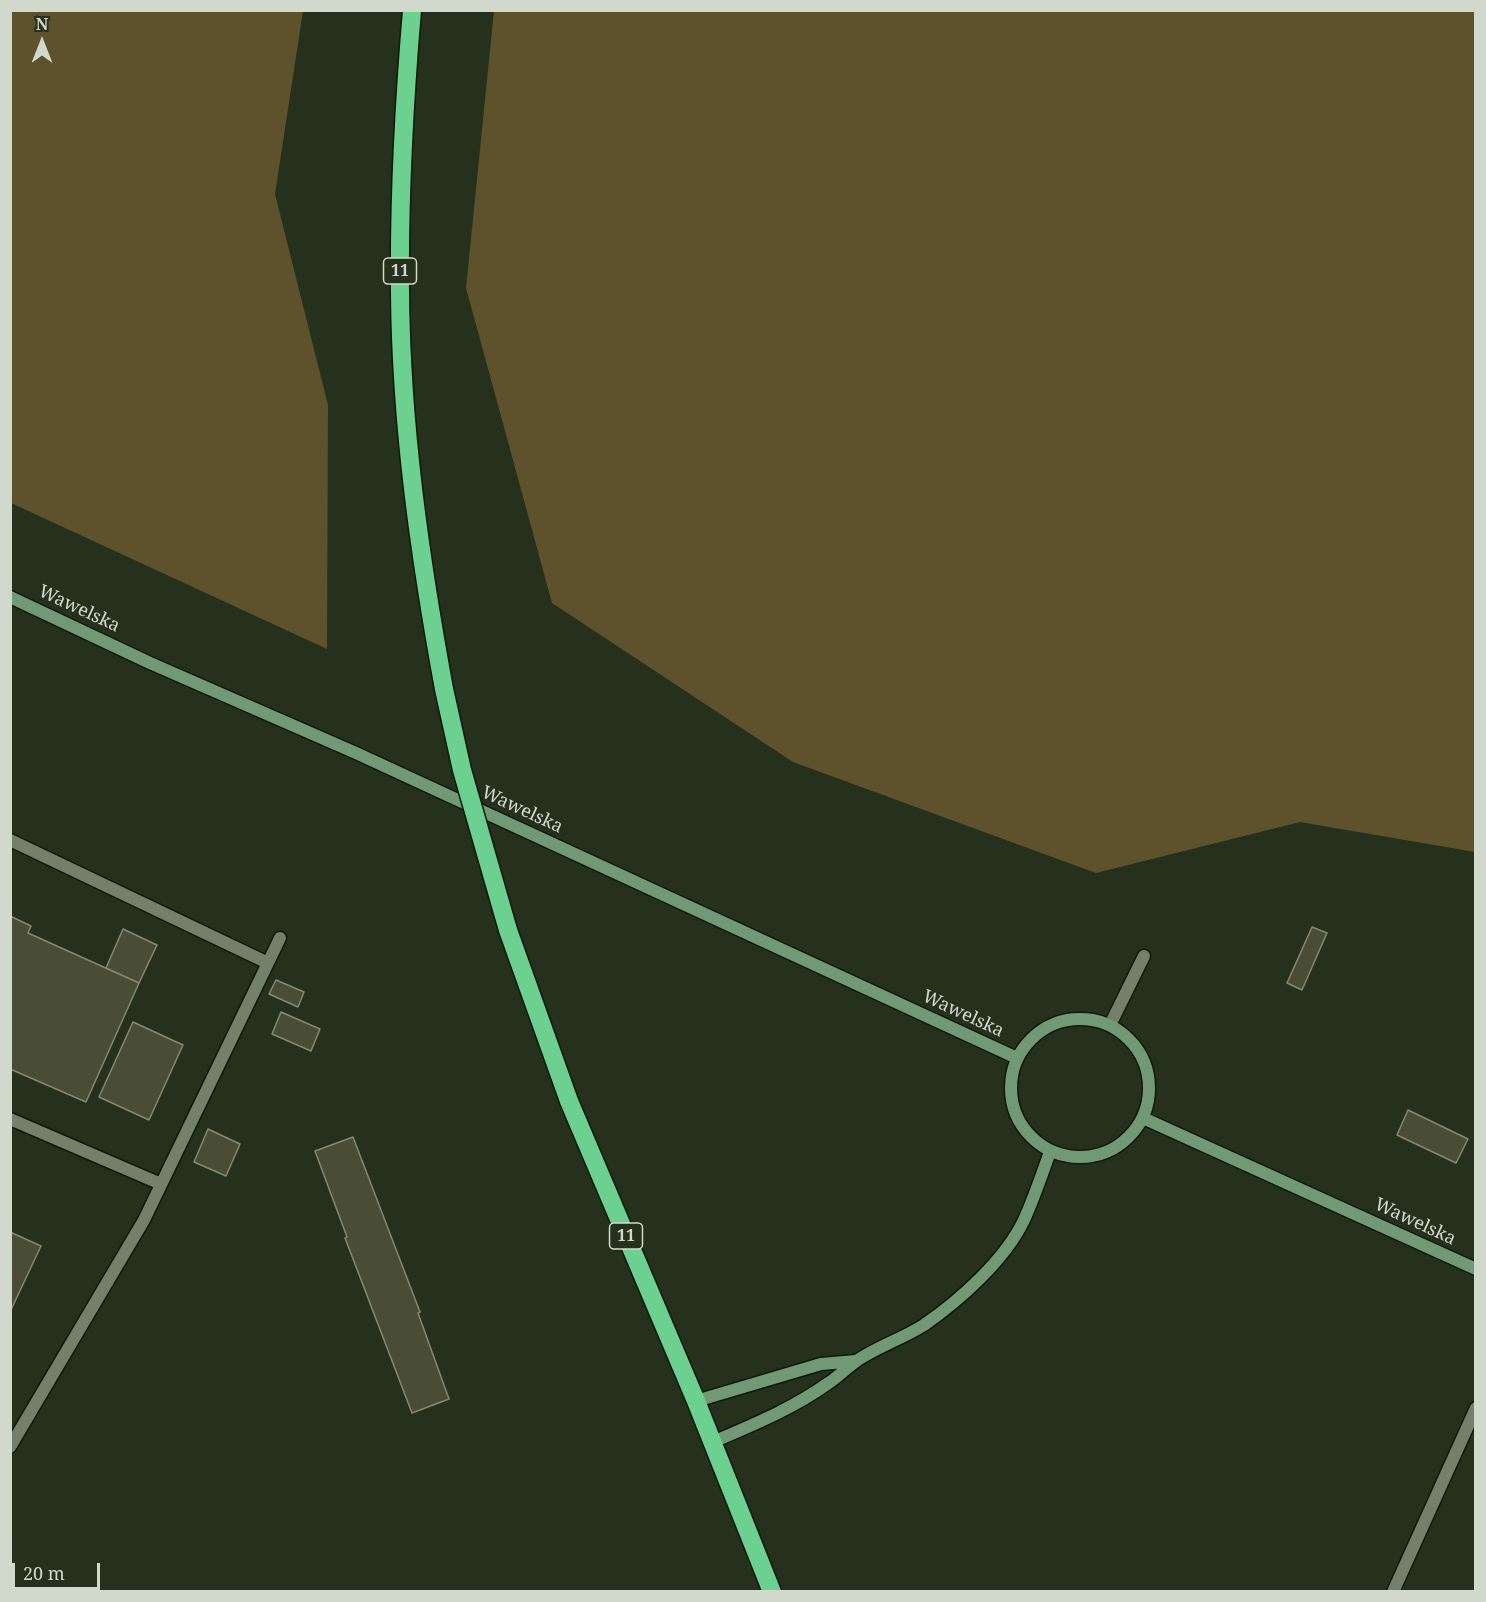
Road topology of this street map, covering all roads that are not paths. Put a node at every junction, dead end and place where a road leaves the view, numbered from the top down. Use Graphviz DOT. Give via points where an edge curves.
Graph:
graph roads {
  1 [pos="412,10"];
  2 [pos="10,597"];
  3 [pos="10,840"];
  4 [pos="280,938"];
  5 [pos="1144,956"];
  6 [pos="268,963"];
  7 [pos="1110,1025"];
  8 [pos="1017,1058"];
  9 [pos="1143,1118"];
  10 [pos="10,1119"];
  11 [pos="1050,1152"];
  12 [pos="161,1184"];
  13 [pos="1476,1269"];
  14 [pos="857,1360"];
  15 [pos="696,1401"];
  16 [pos="1476,1408"];
  17 [pos="712,1442"];
  18 [pos="10,1447"];
  19 [pos="772,1592"];
  20 [pos="1393,1592"];
  1 -- 15 [label="highway, 11, bridge" via="400,186 403,371 418,532 444,689 462,770 508,930 569,1101"];
  2 -- 8 [label="street, Wawelska"];
  3 -- 6 [label="lane"];
  4 -- 6 [label="lane"];
  5 -- 7 [label="lane"];
  6 -- 12 [label="lane"];
  7 -- 8 [label="street" via="1074,1018 1057,1023 1040,1031"];
  7 -- 9 [label="street" via="1137,1048 1146,1065 1150,1083"];
  8 -- 11 [label="street" via="1011,1094 1015,1112 1035,1142"];
  9 -- 11 [label="street" via="1120,1146 1104,1154 1086,1158"];
  9 -- 13 [label="street, Wawelska"];
  10 -- 12 [label="lane"];
  11 -- 14 [label="street" via="1024,1221 991,1266 923,1325"];
  12 -- 18 [label="lane" via="144,1220"];
  14 -- 15 [label="street" via="822,1364"];
  14 -- 17 [label="street" via="792,1406"];
  15 -- 17 [label="highway, 11"];
  16 -- 20 [label="lane"];
  17 -- 19 [label="highway, 11"];
}
